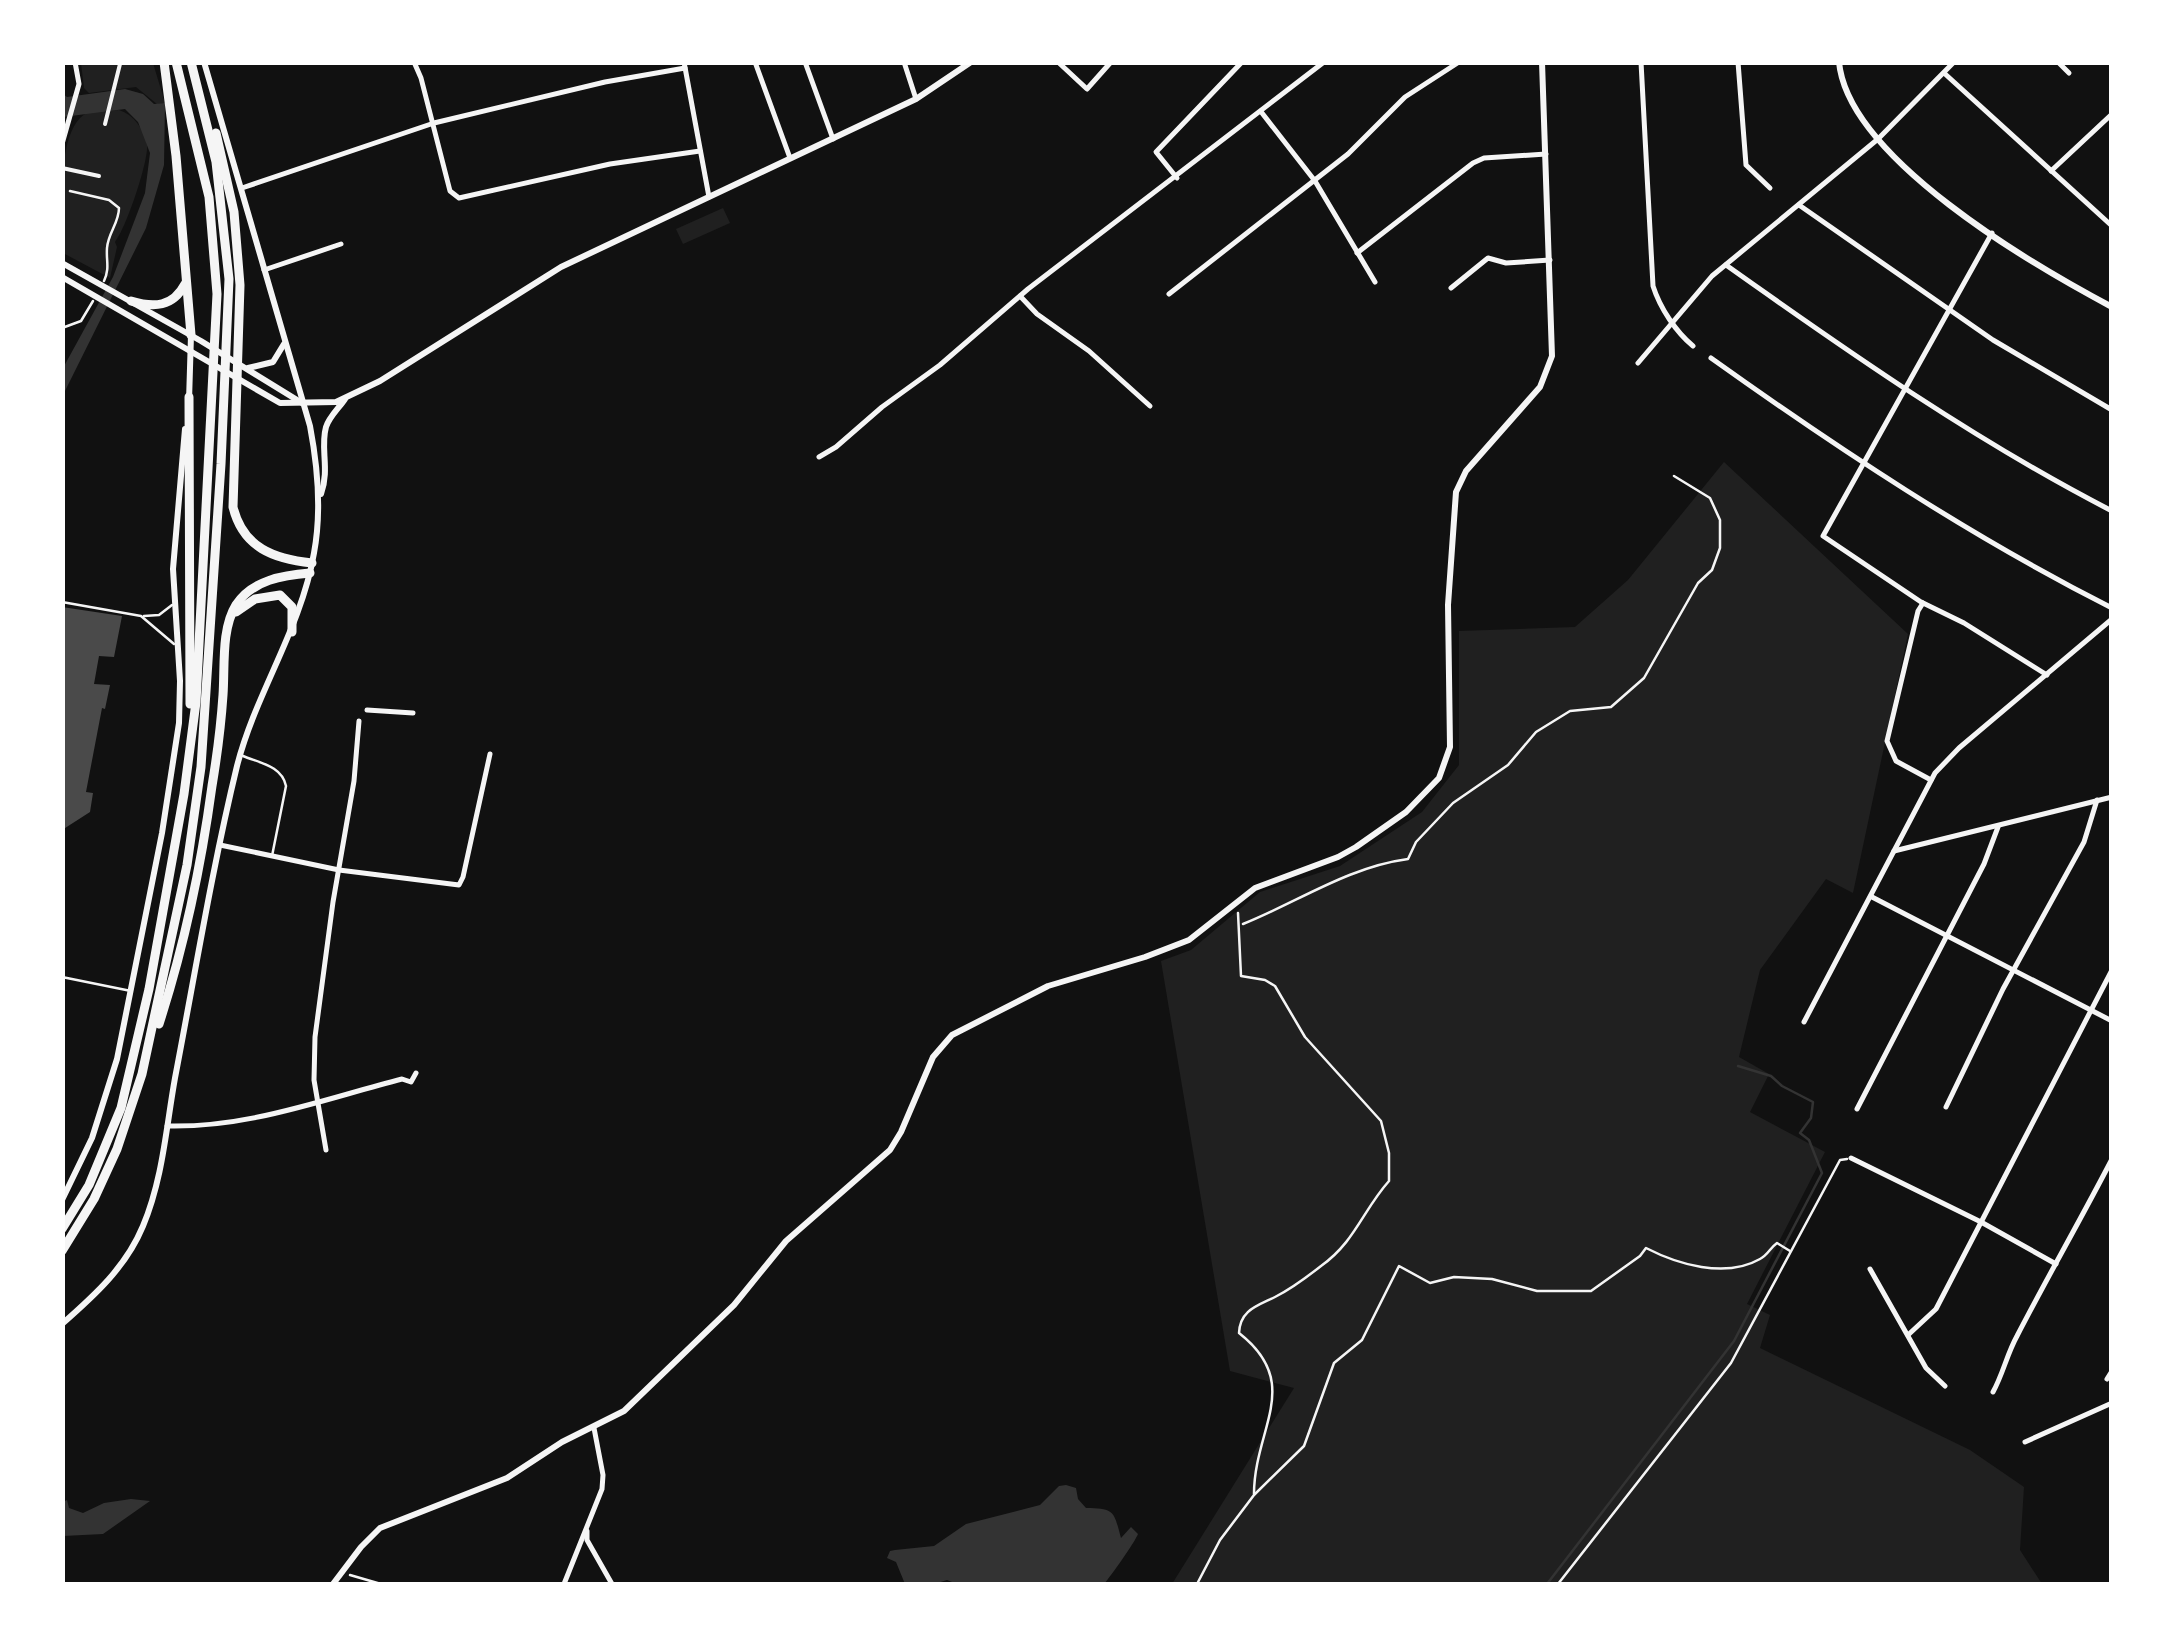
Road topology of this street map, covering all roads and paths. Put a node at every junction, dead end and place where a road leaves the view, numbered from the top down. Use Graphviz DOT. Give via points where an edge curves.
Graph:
graph roads {
  1 [pos="75,62"];
  2 [pos="164,62"];
  3 [pos="176,62"];
  4 [pos="191,62"];
  5 [pos="414,62"];
  6 [pos="755,62"];
  7 [pos="805,62"];
  8 [pos="904,62"];
  9 [pos="971,62"];
  10 [pos="1058,62"];
  11 [pos="1111,62"];
  12 [pos="1242,62"];
  13 [pos="1324,62"];
  14 [pos="1459,62"];
  15 [pos="1542,62"];
  16 [pos="1641,62"];
  17 [pos="1738,62"];
  18 [pos="1839,62"];
  19 [pos="1954,62"];
  20 [pos="2058,62"];
  21 [pos="206,63"];
  22 [pos="120,64"];
  23 [pos="685,65"];
  24 [pos="1944,73"];
  25 [pos="2070,73"];
  26 [pos="916,100"];
  27 [pos="1262,113"];
  28 [pos="2112,114"];
  29 [pos="434,123"];
  30 [pos="106,124"];
  31 [pos="834,139"];
  32 [pos="1878,139"];
  33 [pos="62,144"];
  34 [pos="700,151"];
  35 [pos="1546,154"];
  36 [pos="791,160"];
  37 [pos="62,168"];
  38 [pos="2051,171"];
  39 [pos="98,176"];
  40 [pos="1177,178"];
  41 [pos="1315,181"];
  42 [pos="242,188"];
  43 [pos="1770,188"];
  44 [pos="70,191"];
  45 [pos="709,199"];
  46 [pos="1799,205"];
  47 [pos="2112,226"];
  48 [pos="1992,233"];
  49 [pos="341,244"];
  50 [pos="1358,253"];
  51 [pos="1550,260"];
  52 [pos="62,262"];
  53 [pos="1726,265"];
  54 [pos="264,270"];
  55 [pos="186,276"];
  56 [pos="62,277"];
  57 [pos="1375,282"];
  58 [pos="101,286"];
  59 [pos="1452,288"];
  60 [pos="1169,294"];
  61 [pos="1020,296"];
  62 [pos="95,299"];
  63 [pos="131,301"];
  64 [pos="2112,307"];
  65 [pos="1951,312"];
  66 [pos="1672,323"];
  67 [pos="62,328"];
  68 [pos="196,338"];
  69 [pos="285,341"];
  70 [pos="1694,346"];
  71 [pos="195,355"];
  72 [pos="1711,358"];
  73 [pos="1638,363"];
  74 [pos="247,368"];
  75 [pos="1907,390"];
  76 [pos="189,397"];
  77 [pos="346,399"];
  78 [pos="303,404"];
  79 [pos="1150,406"];
  80 [pos="2112,410"];
  81 [pos="819,457"];
  82 [pos="1865,466"];
  83 [pos="1674,476"];
  84 [pos="319,500"];
  85 [pos="2112,511"];
  86 [pos="311,568"];
  87 [pos="62,602"];
  88 [pos="1924,603"];
  89 [pos="174,604"];
  90 [pos="2112,608"];
  91 [pos="140,616"];
  92 [pos="230,618"];
  93 [pos="2112,619"];
  94 [pos="292,632"];
  95 [pos="178,648"];
  96 [pos="2047,675"];
  97 [pos="367,710"];
  98 [pos="413,712"];
  99 [pos="359,721"];
  100 [pos="190,754"];
  101 [pos="490,754"];
  102 [pos="240,756"];
  103 [pos="1931,780"];
  104 [pos="2112,796"];
  105 [pos="2097,800"];
  106 [pos="1998,828"];
  107 [pos="220,845"];
  108 [pos="1894,852"];
  109 [pos="272,857"];
  110 [pos="339,870"];
  111 [pos="1872,896"];
  112 [pos="1236,901"];
  113 [pos="1240,926"];
  114 [pos="1947,936"];
  115 [pos="2112,970"];
  116 [pos="2013,971"];
  117 [pos="62,978"];
  118 [pos="132,991"];
  119 [pos="2091,1011"];
  120 [pos="2112,1021"];
  121 [pos="1804,1022"];
  122 [pos="416,1073"];
  123 [pos="142,1074"];
  124 [pos="318,1103"];
  125 [pos="1946,1107"];
  126 [pos="1857,1109"];
  127 [pos="167,1126"];
  128 [pos="326,1150"];
  129 [pos="1851,1158"];
  130 [pos="2112,1158"];
  131 [pos="62,1200"];
  132 [pos="1981,1222"];
  133 [pos="62,1229"];
  134 [pos="62,1251"];
  135 [pos="1790,1251"];
  136 [pos="2056,1264"];
  137 [pos="1870,1269"];
  138 [pos="62,1324"];
  139 [pos="1908,1335"];
  140 [pos="2112,1371"];
  141 [pos="2108,1380"];
  142 [pos="1945,1386"];
  143 [pos="1993,1392"];
  144 [pos="2112,1402"];
  145 [pos="594,1428"];
  146 [pos="2025,1442"];
  147 [pos="1254,1495"];
  148 [pos="588,1528"];
  149 [pos="340,1576"];
  150 [pos="334,1584"];
  151 [pos="382,1584"];
  152 [pos="564,1584"];
  153 [pos="612,1584"];
  154 [pos="1196,1584"];
  155 [pos="1558,1584"];
  1 -- 33 [label="street" via="79,87"];
  2 -- 55 [label="highway"];
  3 -- 100 [label="highway" via="207,187 217,294"];
  4 -- 86 [label="highway" via="221,153 237,236 241,310 233,507 259,548"];
  4 -- 123 [label="highway" via="227,240 222,464 201,767"];
  5 -- 29 [label="street"];
  6 -- 36 [label="street"];
  7 -- 31 [label="street"];
  8 -- 26 [label="street"];
  9 -- 26 [label="street"];
  10 -- 11 [label="street" via="1087,90"];
  12 -- 40 [label="street" via="1156,152"];
  13 -- 27 [label="street"];
  14 -- 41 [label="street" via="1400,100"];
  15 -- 35 [label="street"];
  16 -- 66 [label="street" via="1651,270"];
  17 -- 43 [label="street" via="1746,165"];
  18 -- 32 [label="street" via="1848,99"];
  19 -- 24 [label="street"];
  20 -- 25 [label="street"];
  21 -- 42 [label="street"];
  22 -- 30 [label="street"];
  23 -- 29 [label="street"];
  23 -- 34 [label="street"];
  24 -- 32 [label="street"];
  24 -- 38 [label="street"];
  26 -- 31 [label="street"];
  27 -- 40 [label="street"];
  27 -- 41 [label="street"];
  28 -- 38 [label="street"];
  29 -- 34 [label="street" via="454,197"];
  29 -- 42 [label="street"];
  31 -- 36 [label="street"];
  32 -- 46 [label="street"];
  32 -- 48 [label="street" via="1905,169"];
  34 -- 45 [label="street"];
  35 -- 50 [label="street" via="1473,163"];
  35 -- 51 [label="street"];
  36 -- 45 [label="street"];
  37 -- 39 [label="street"];
  38 -- 47 [label="street"];
  40 -- 61 [label="street"];
  41 -- 50 [label="street"];
  41 -- 60 [label="street"];
  42 -- 54 [label="street"];
  44 -- 58 [label="path" via="120,210"];
  45 -- 77 [label="street" via="560,267"];
  46 -- 53 [label="street"];
  46 -- 65 [label="street"];
  48 -- 64 [label="street"];
  48 -- 65 [label="street"];
  49 -- 54 [label="street"];
  50 -- 57 [label="street"];
  51 -- 59 [label="street" via="1506,264 1488,258"];
  51 -- 112 [label="street" via="1550,366 1540,387 1466,471 1454,501 1446,765 1427,792 1356,847 1270,880"];
  52 -- 63 [label="street"];
  53 -- 66 [label="street"];
  53 -- 75 [label="street"];
  54 -- 69 [label="street"];
  55 -- 63 [label="highway" via="177,296 163,304"];
  55 -- 68 [label="highway"];
  56 -- 71 [label="street"];
  61 -- 79 [label="street"];
  61 -- 81 [label="street"];
  62 -- 67 [label="path" via="81,321"];
  63 -- 68 [label="street"];
  65 -- 75 [label="street"];
  65 -- 80 [label="street"];
  66 -- 70 [label="street"];
  66 -- 73 [label="street"];
  68 -- 71 [label="street"];
  68 -- 74 [label="street"];
  69 -- 74 [label="street" via="273,362"];
  69 -- 78 [label="street"];
  71 -- 76 [label="street"];
  71 -- 78 [label="street" via="280,403"];
  72 -- 82 [label="street"];
  74 -- 78 [label="street"];
  75 -- 82 [label="street"];
  75 -- 85 [label="street"];
  76 -- 89 [label="street"];
  76 -- 100 [label="highway"];
  77 -- 78 [label="street"];
  77 -- 84 [label="street" via="325,432 328,466"];
  78 -- 84 [label="street"];
  82 -- 88 [label="street" via="1823,536"];
  82 -- 90 [label="street" via="1978,537"];
  83 -- 113 [label="path" via="1710,498 1720,520 1720,548 1644,678 1611,707 1570,711 1536,732 1508,765 1453,803 1408,858 1311,889"];
  84 -- 86 [label="street"];
  86 -- 92 [label="highway" via="256,586"];
  86 -- 94 [label="street"];
  87 -- 91 [label="lane"];
  88 -- 96 [label="street"];
  88 -- 103 [label="street" via="1887,741 1896,761"];
  89 -- 91 [label="lane" via="159,615"];
  89 -- 95 [label="street"];
  91 -- 95 [label="lane"];
  92 -- 94 [label="highway" via="255,599 280,595 292,608"];
  92 -- 123 [label="highway" via="200,863"];
  93 -- 96 [label="street"];
  94 -- 102 [label="street"];
  95 -- 118 [label="street" via="178,724"];
  96 -- 103 [label="street"];
  97 -- 98 [label="street"];
  99 -- 110 [label="street"];
  100 -- 133 [label="highway" via="121,1108"];
  101 -- 110 [label="street" via="461,884"];
  102 -- 107 [label="street"];
  102 -- 109 [label="lane" via="284,777"];
  103 -- 108 [label="street"];
  104 -- 105 [label="street"];
  105 -- 106 [label="street"];
  105 -- 116 [label="street" via="2084,842"];
  106 -- 108 [label="street"];
  106 -- 114 [label="street"];
  107 -- 109 [label="street"];
  107 -- 127 [label="street"];
  108 -- 111 [label="street"];
  109 -- 110 [label="street"];
  110 -- 124 [label="street" via="315,1038"];
  111 -- 114 [label="street"];
  111 -- 121 [label="street"];
  112 -- 113 [label="path"];
  112 -- 145 [label="street" via="1176,947 1036,990 952,1035 933,1056 901,1132 879,1162 786,1241 734,1305 638,1399"];
  113 -- 147 [label="path" via="1241,976 1275,986 1305,1038 1382,1122 1389,1153 1389,1181 1345,1248 1239,1322 1238,1333 1272,1373 1274,1391"];
  114 -- 116 [label="street"];
  114 -- 126 [label="street"];
  115 -- 119 [label="street"];
  116 -- 119 [label="street"];
  116 -- 125 [label="street"];
  117 -- 118 [label="lane"];
  118 -- 131 [label="street" via="99,1118"];
  119 -- 120 [label="street"];
  119 -- 132 [label="street"];
  122 -- 124 [label="street" via="410,1082"];
  123 -- 134 [label="highway" via="118,1150"];
  124 -- 127 [label="street" via="229,1122"];
  124 -- 128 [label="street"];
  127 -- 138 [label="street" via="158,1182 136,1240 102,1290"];
  129 -- 132 [label="street"];
  129 -- 135 [label="path" via="1840,1160"];
  130 -- 136 [label="street"];
  132 -- 136 [label="street"];
  132 -- 139 [label="street" via="1936,1310"];
  135 -- 147 [label="path" via="1778,1243 1762,1258 1711,1270 1646,1248 1591,1291 1537,1291 1492,1278 1430,1283 1399,1266 1362,1340 1334,1363 1304,1446"];
  135 -- 155 [label="path" via="1732,1363"];
  136 -- 143 [label="street"];
  137 -- 139 [label="street"];
  139 -- 142 [label="street"];
  140 -- 141 [label="street"];
  144 -- 146 [label="street"];
  145 -- 148 [label="street" via="602,1489"];
  145 -- 149 [label="street" via="495,1484 380,1528"];
  147 -- 154 [label="path"];
  148 -- 152 [label="street"];
  148 -- 153 [label="street"];
  149 -- 150 [label="street"];
  149 -- 151 [label="path"];
}
